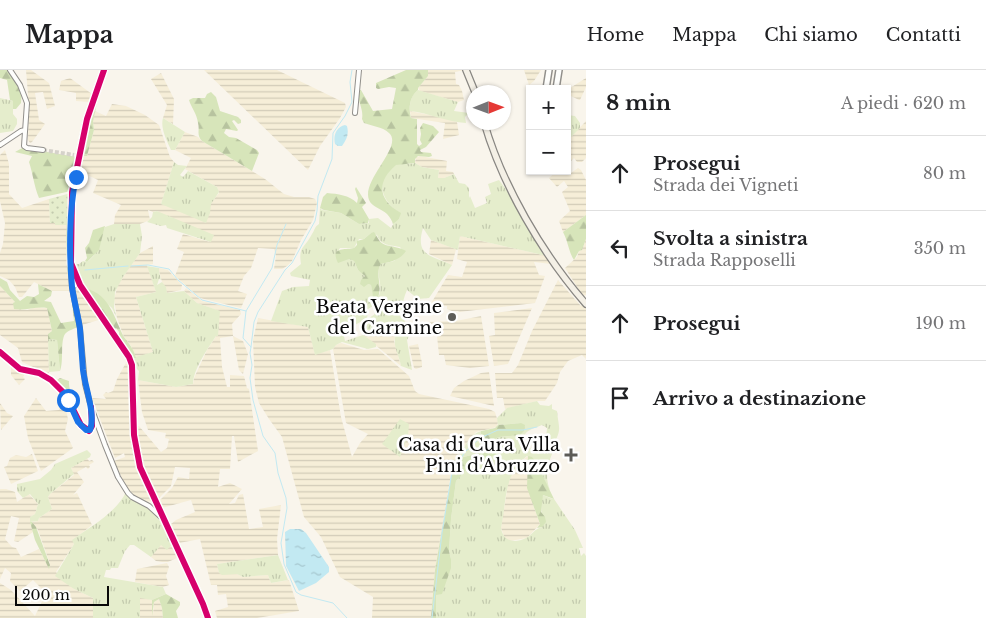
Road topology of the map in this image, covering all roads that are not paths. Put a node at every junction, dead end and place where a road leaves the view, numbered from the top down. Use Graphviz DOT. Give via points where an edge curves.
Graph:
graph roads {
  1 [pos="10,70"];
  2 [pos="104,70"];
  3 [pos="359,70"];
  4 [pos="466,70"];
  5 [pos="549,70"];
  6 [pos="559,70"];
  7 [pos="472,85"];
  8 [pos="547,85"];
  9 [pos="557,85"];
  10 [pos="355,113"];
  11 [pos="25,130"];
  12 [pos="487,130"];
  13 [pos="0,145"];
  14 [pos="43,150"];
  15 [pos="71,267"];
  16 [pos="80,285"];
  17 [pos="72,288"];
  18 [pos="586,304"];
  19 [pos="0,352"];
  20 [pos="91,407"];
  21 [pos="156,502"];
  22 [pos="147,505"];
  23 [pos="165,521"];
  24 [pos="208,618"];
  1 -- 11 [label="street" via="25,95"];
  2 -- 15 [label="street" via="77,155 72,192"];
  3 -- 10 [label="street"];
  4 -- 7 [label="main road"];
  5 -- 8 [label="street"];
  6 -- 9 [label="street"];
  11 -- 13 [label="street"];
  11 -- 14 [label="street" via="24,146"];
  12 -- 18 [label="main road" via="496,160 527,218 554,265"];
  15 -- 16 [label="street"];
  15 -- 17 [label="street"];
  16 -- 17 [label="street"];
  16 -- 21 [label="street" via="132,365 137,456"];
  17 -- 20 [label="street"];
  19 -- 20 [label="street" via="20,369 39,373 51,380 66,396 81,425 89,431 92,426"];
  20 -- 22 [label="street" via="123,485 132,497"];
  21 -- 22 [label="street"];
  21 -- 23 [label="street"];
  22 -- 23 [label="street"];
  23 -- 24 [label="street"];
}
